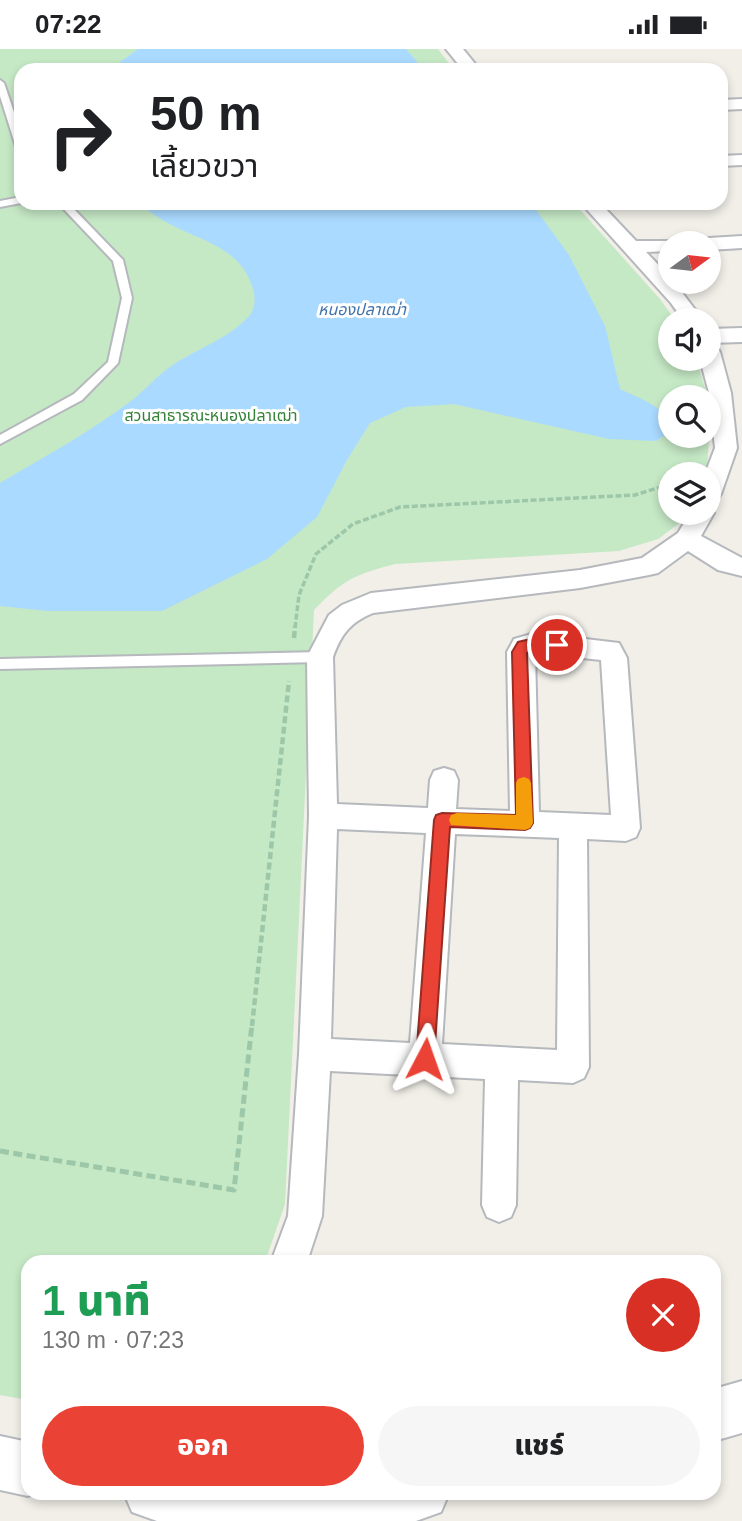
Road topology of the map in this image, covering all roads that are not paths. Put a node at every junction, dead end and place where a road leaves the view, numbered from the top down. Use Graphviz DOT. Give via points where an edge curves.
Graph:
graph roads {
  1 [pos="454,49"];
  2 [pos="466,63"];
  3 [pos="0,83"];
  4 [pos="14,126"];
  5 [pos="70,210"];
  6 [pos="596,210"];
  7 [pos="742,242"];
  8 [pos="721,243"];
  9 [pos="658,246"];
  10 [pos="630,247"];
  11 [pos="685,308"];
  12 [pos="742,335"];
  13 [pos="721,336"];
  14 [pos="714,371"];
  15 [pos="0,440"];
  16 [pos="734,448"];
  17 [pos="721,472"];
  18 [pos="695,525"];
  19 [pos="687,539"];
  20 [pos="742,566"];
  21 [pos="320,657"];
  22 [pos="0,664"];
  23 [pos="444,781"];
  24 [pos="323,816"];
  25 [pos="442,820"];
  26 [pos="525,823"];
  27 [pos="573,825"];
  28 [pos="315,1054"];
  29 [pos="425,1059"];
  30 [pos="502,1064"];
  31 [pos="499,1205"];
  32 [pos="291,1255"];
  33 [pos="742,1407"];
  34 [pos="721,1413"];
  35 [pos="0,1463"];
  36 [pos="21,1468"];
  37 [pos="188,1500"];
  38 [pos="382,1500"];
  1 -- 2 [label="street"];
  3 -- 4 [label="lane"];
  5 -- 15 [label="lane" via="118,260 127,298 113,363 78,397"];
  6 -- 10 [label="street"];
  7 -- 8 [label="street"];
  9 -- 10 [label="street"];
  10 -- 11 [label="street"];
  12 -- 13 [label="street"];
  14 -- 16 [label="street"];
  16 -- 17 [label="street"];
  18 -- 19 [label="street"];
  19 -- 20 [label="street" via="727,563"];
  19 -- 21 [label="street" via="649,566 580,579 371,603 346,612 328,634"];
  21 -- 22 [label="lane"];
  21 -- 24 [label="street"];
  23 -- 25 [label="street"];
  24 -- 25 [label="street"];
  24 -- 28 [label="street"];
  25 -- 26 [label="street"];
  25 -- 29 [label="street"];
  26 -- 27 [label="street"];
  26 -- 27 [label="street" via="520,652 523,646 535,643 599,647 610,650 614,658 626,828"];
  27 -- 30 [label="street" via="573,1067"];
  28 -- 29 [label="street"];
  28 -- 32 [label="street" via="305,1216"];
  29 -- 30 [label="street"];
  30 -- 31 [label="street"];
  33 -- 34 [label="street"];
  35 -- 36 [label="street"];
  37 -- 38 [label="street" via="244,1511 309,1513"];
}
